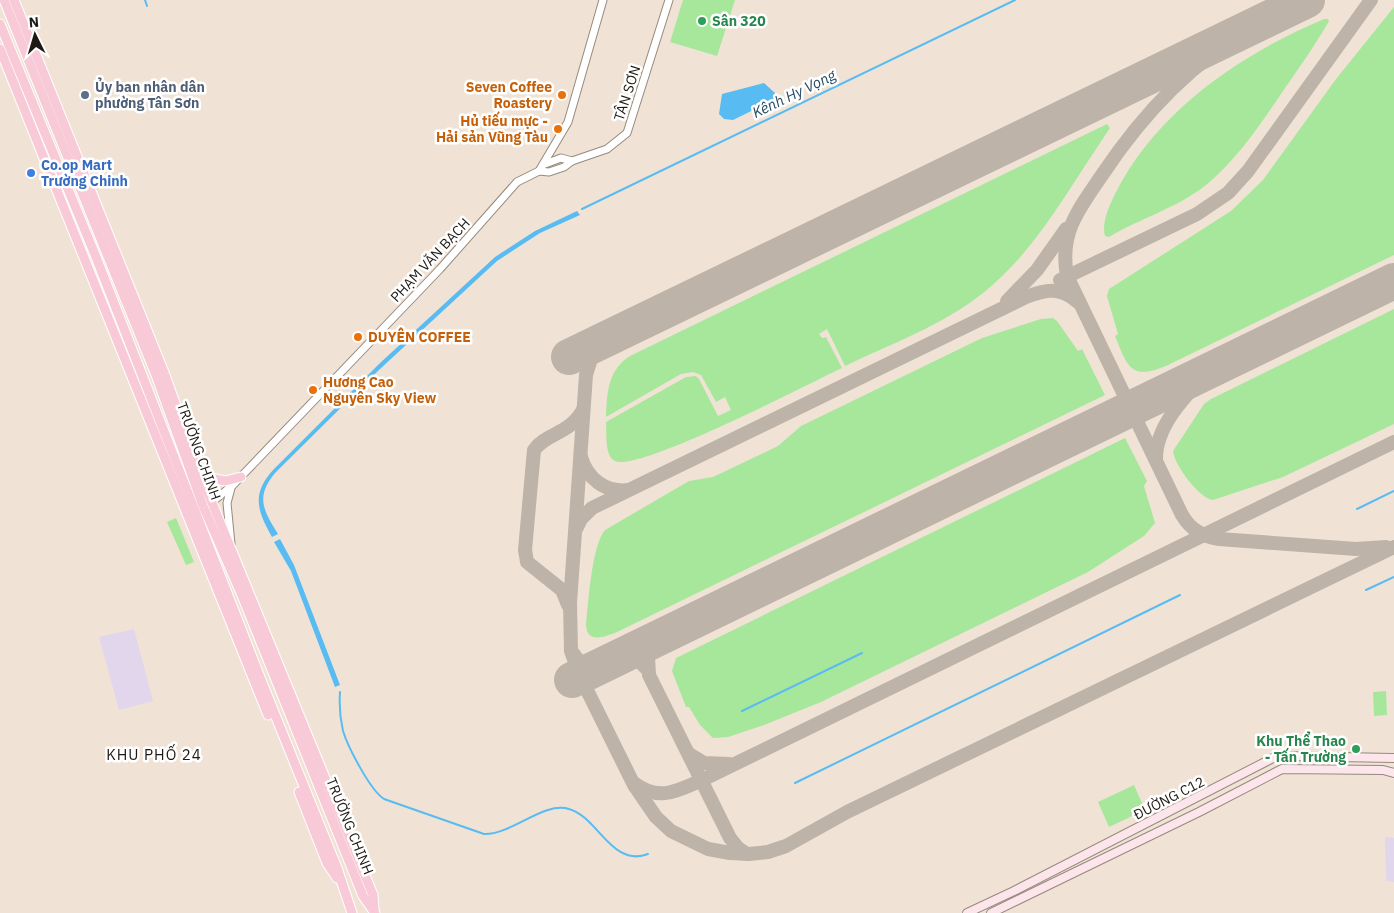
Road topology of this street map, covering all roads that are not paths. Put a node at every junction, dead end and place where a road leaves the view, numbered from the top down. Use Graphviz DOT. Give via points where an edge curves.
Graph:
graph roads {
  1 [pos="4,0"];
  2 [pos="14,0"];
  3 [pos="603,0"];
  4 [pos="669,0"];
  5 [pos="0,24"];
  6 [pos="0,49"];
  7 [pos="43,72"];
  8 [pos="34,75"];
  9 [pos="18,81"];
  10 [pos="572,161"];
  11 [pos="545,164"];
  12 [pos="539,171"];
  13 [pos="196,475"];
  14 [pos="241,477"];
  15 [pos="233,485"];
  16 [pos="212,502"];
  17 [pos="203,506"];
  18 [pos="191,512"];
  19 [pos="232,549"];
  20 [pos="1394,758"];
  21 [pos="1383,759"];
  22 [pos="1394,762"];
  23 [pos="1394,771"];
  24 [pos="326,780"];
  25 [pos="322,795"];
  26 [pos="374,911"];
  27 [pos="352,913"];
  28 [pos="967,913"];
  29 [pos="992,913"];
  1 -- 8 [label="main road, TRƯỜNG CHINH"];
  2 -- 7 [label="main road, TRƯỜNG CHINH"];
  3 -- 11 [label="street, PHẠM VĂN BẠCH" via="568,122"];
  4 -- 10 [label="street, TÂN SƠN" via="627,133 607,149"];
  5 -- 9 [label="main road, TRƯỜNG CHINH"];
  6 -- 9 [label="main road, TRƯỜNG CHINH"];
  7 -- 8 [label="main road"];
  7 -- 13 [label="main road, TRƯỜNG CHINH" via="165,375"];
  8 -- 9 [label="main road"];
  8 -- 13 [label="main road, TRƯỜNG CHINH"];
  9 -- 18 [label="main road, TRƯỜNG CHINH"];
  10 -- 11 [label="street, TÂN SƠN" via="561,158"];
  10 -- 12 [label="street, TÂN SƠN" via="549,172"];
  11 -- 12 [label="street, PHẠM VĂN BẠCH"];
  12 -- 14 [label="street, PHẠM VĂN BẠCH" via="517,182 440,269"];
  13 -- 14 [label="main road" via="226,481"];
  13 -- 16 [label="main road, TRƯỜNG CHINH"];
  13 -- 17 [label="main road, TRƯỜNG CHINH"];
  14 -- 15 [label="street, PHẠM VĂN BẠCH"];
  15 -- 16 [label="street, PHẠM VĂN BẠCH"];
  15 -- 19 [label="street" via="227,503"];
  16 -- 17 [label="main road"];
  16 -- 19 [label="main road, TRƯỜNG CHINH"];
  17 -- 18 [label="main road"];
  17 -- 25 [label="main road, TRƯỜNG CHINH"];
  18 -- 27 [label="main road, TRƯỜNG CHINH" via="327,863 343,886"];
  19 -- 24 [label="main road, TRƯỜNG CHINH"];
  20 -- 21 [label="main road, ĐƯỜNG C12"];
  21 -- 22 [label="main road"];
  21 -- 28 [label="main road, ĐƯỜNG C12" via="1273,758"];
  23 -- 29 [label="main road, ĐƯỜNG C12" via="1282,768"];
  24 -- 25 [label="main road"];
  24 -- 26 [label="main road, TRƯỜNG CHINH" via="373,894"];
  25 -- 26 [label="main road, TRƯỜNG CHINH" via="364,896"];
}
